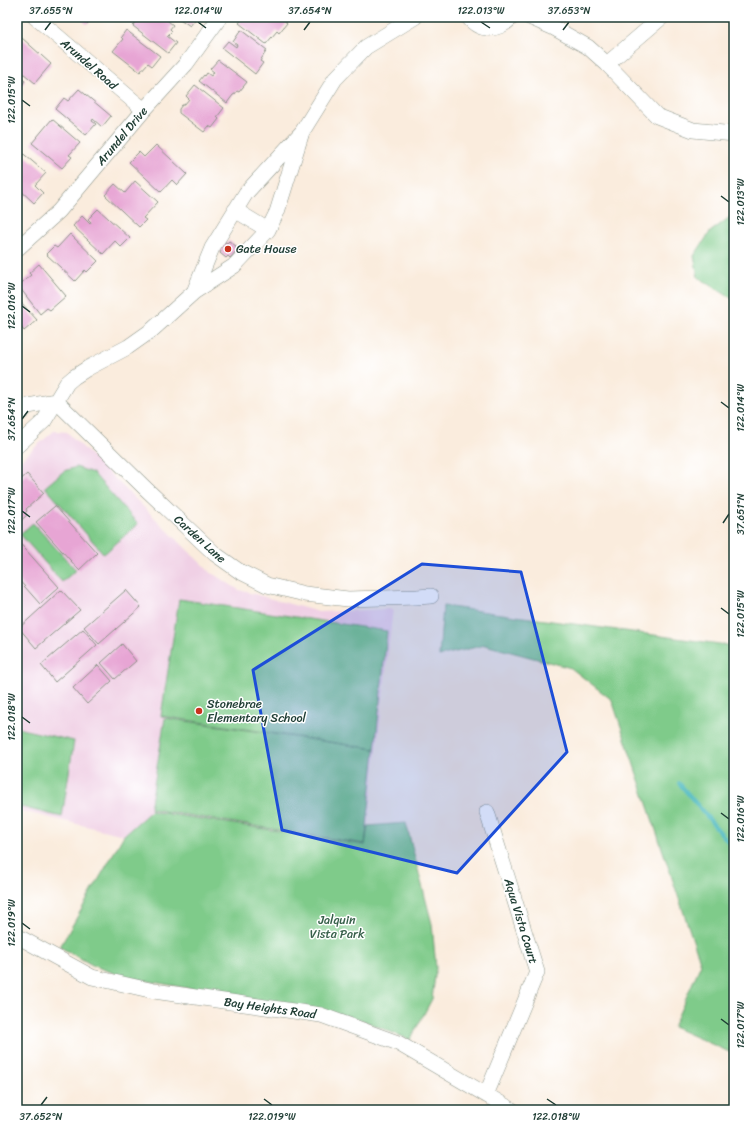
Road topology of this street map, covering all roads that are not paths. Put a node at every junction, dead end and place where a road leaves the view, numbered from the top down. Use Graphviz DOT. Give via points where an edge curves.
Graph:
graph roads {
  1 [pos="35,17"];
  2 [pos="220,17"];
  3 [pos="415,17"];
  4 [pos="468,17"];
  5 [pos="512,17"];
  6 [pos="529,17"];
  7 [pos="662,17"];
  8 [pos="607,64"];
  9 [pos="144,110"];
  10 [pos="302,132"];
  11 [pos="734,134"];
  12 [pos="235,210"];
  13 [pos="268,230"];
  14 [pos="17,249"];
  15 [pos="194,292"];
  16 [pos="56,401"];
  17 [pos="17,416"];
  18 [pos="17,446"];
  19 [pos="431,596"];
  20 [pos="487,812"];
  21 [pos="17,936"];
  22 [pos="486,1094"];
  23 [pos="512,1110"];
  1 -- 9 [label="street, Arundel Road"];
  2 -- 9 [label="street, Arundel Drive" via="186,64"];
  3 -- 10 [label="street" via="366,47 335,79"];
  4 -- 5 [label="street" via="478,26 485,28 500,27"];
  6 -- 8 [label="street" via="588,47"];
  7 -- 8 [label="street"];
  8 -- 11 [label="street" via="657,116 693,130"];
  9 -- 14 [label="street, Arundel Drive" via="59,211"];
  10 -- 12 [label="street" via="253,184"];
  10 -- 13 [label="street" via="277,212"];
  12 -- 13 [label="street"];
  12 -- 15 [label="street" via="212,248"];
  13 -- 15 [label="street" via="234,266"];
  15 -- 16 [label="street" via="152,330 128,347 74,377"];
  16 -- 17 [label="street" via="28,406"];
  16 -- 18 [label="street" via="44,421"];
  16 -- 19 [label="street, Carden Lane" via="215,554 239,571 267,585 305,594 348,599"];
  20 -- 22 [label="street, Aqua Vista Court" via="537,972"];
  21 -- 22 [label="street, Bay Heights Road" via="92,977 154,991 321,1015 398,1043"];
  22 -- 23 [label="street, Bay Heights Road"];
}
